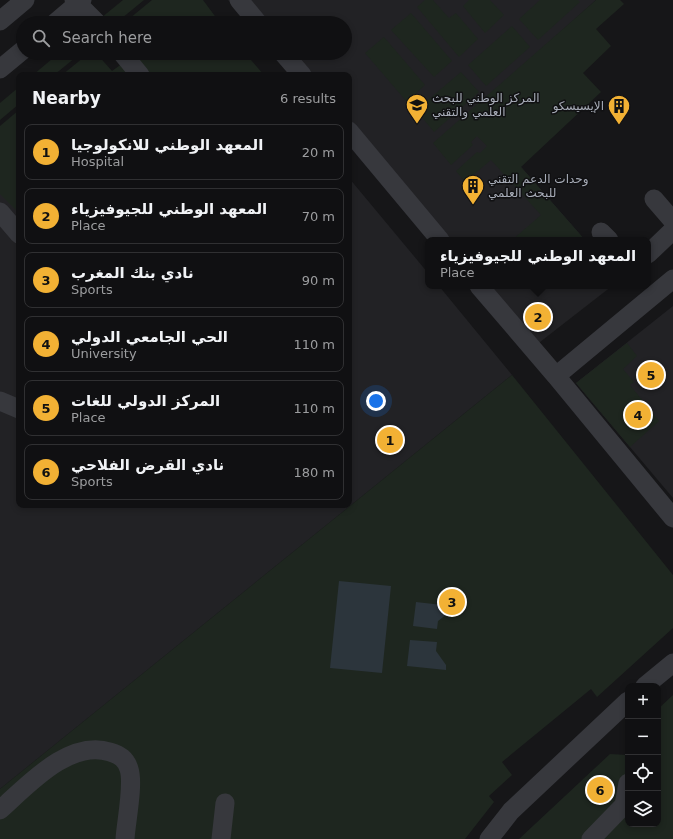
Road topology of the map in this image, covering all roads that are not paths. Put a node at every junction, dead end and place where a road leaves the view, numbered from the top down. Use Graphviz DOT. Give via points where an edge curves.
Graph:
graph roads {
  1 [pos="25,0"];
  2 [pos="239,0"];
  3 [pos="78,1"];
  4 [pos="62,16"];
  5 [pos="91,16"];
  6 [pos="252,16"];
  7 [pos="0,21"];
  8 [pos="16,56"];
  9 [pos="128,60"];
  10 [pos="289,60"];
  11 [pos="0,69"];
  12 [pos="138,72"];
  13 [pos="299,72"];
  14 [pos="352,135"];
  15 [pos="654,199"];
  16 [pos="0,212"];
  17 [pos="673,221"];
  18 [pos="673,230"];
  19 [pos="16,231"];
  20 [pos="437,237"];
  21 [pos="651,251"];
  22 [pos="673,279"];
  23 [pos="482,289"];
  24 [pos="556,376"];
  25 [pos="0,401"];
  26 [pos="16,408"];
  27 [pos="673,518"];
  28 [pos="673,663"];
  29 [pos="650,683"];
  30 [pos="625,704"];
  31 [pos="626,791"];
  32 [pos="225,802"];
  33 [pos="0,810"];
  34 [pos="622,812"];
  35 [pos="125,839"];
  36 [pos="221,839"];
  37 [pos="489,839"];
  38 [pos="591,839"];
  1 -- 7 [label="street"];
  2 -- 6 [label="street"];
  3 -- 4 [label="street"];
  3 -- 5 [label="street"];
  8 -- 11 [label="street"];
  9 -- 12 [label="street"];
  10 -- 13 [label="street"];
  14 -- 20 [label="street"];
  15 -- 17 [label="street"];
  16 -- 19 [label="street"];
  18 -- 21 [label="street"];
  22 -- 24 [label="street"];
  23 -- 24 [label="street"];
  24 -- 27 [label="street"];
  25 -- 26 [label="street"];
  28 -- 29 [label="street"];
  30 -- 37 [label="street" via="511,811"];
  31 -- 34 [label="street"];
  32 -- 36 [label="street"];
  33 -- 35 [label="street" via="33,780 65,758 88,749 104,750 126,760 130,771"];
  34 -- 38 [label="street"];
}
